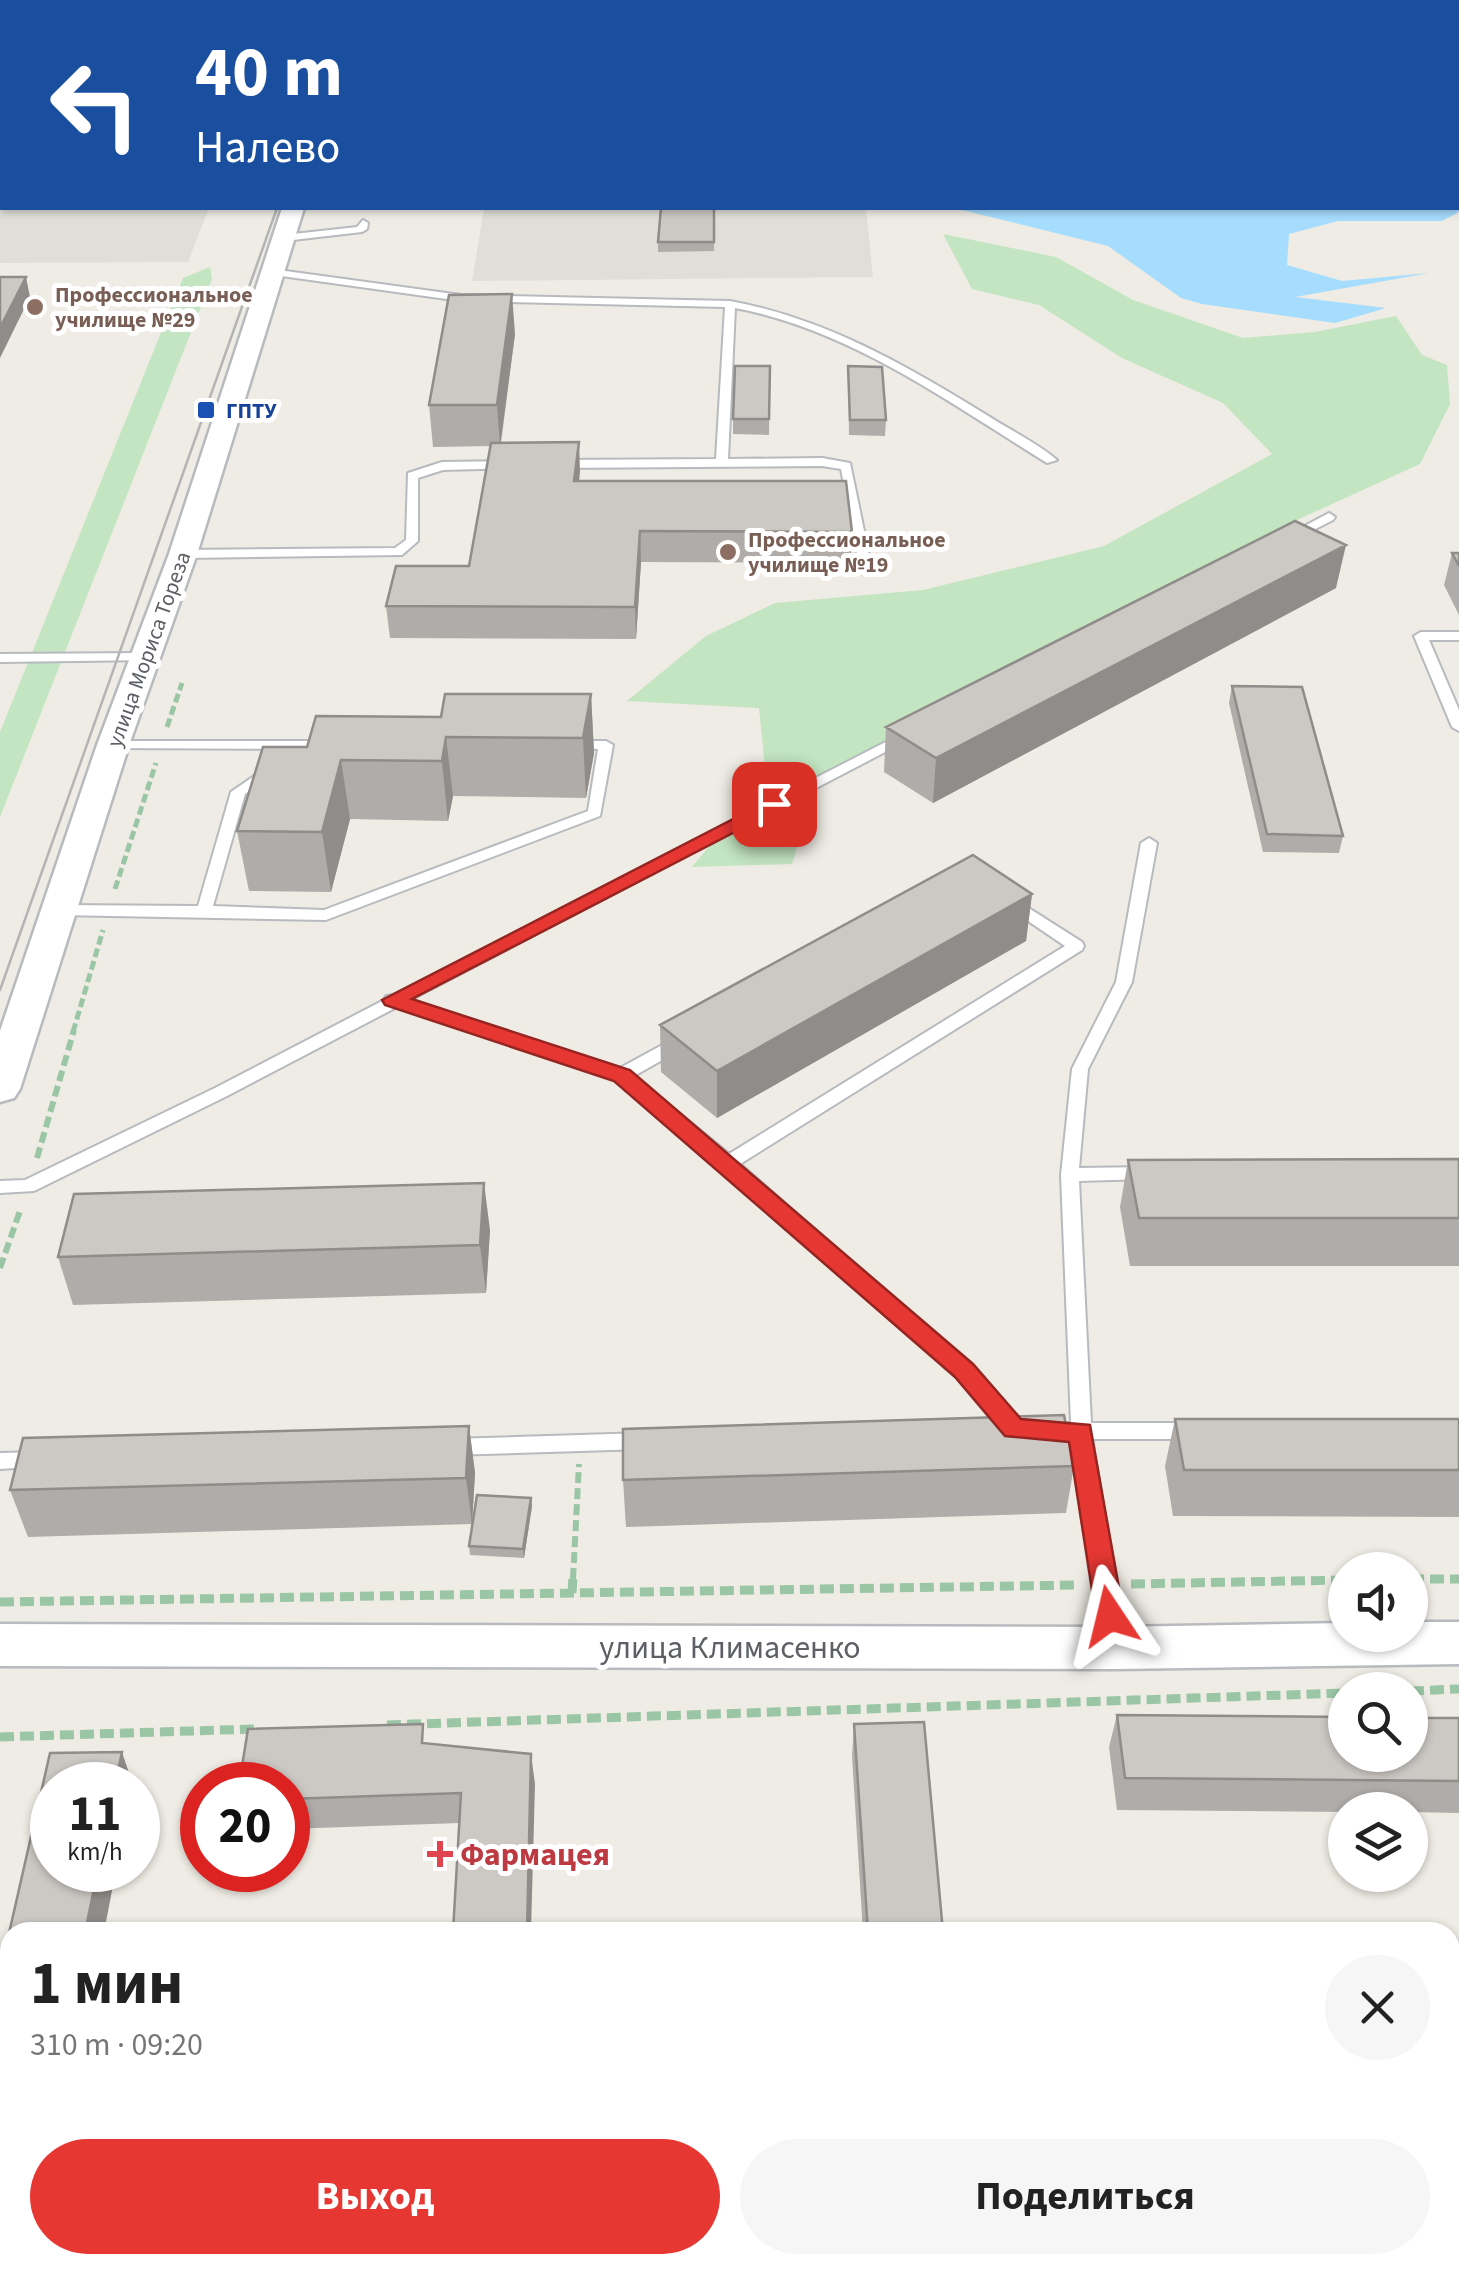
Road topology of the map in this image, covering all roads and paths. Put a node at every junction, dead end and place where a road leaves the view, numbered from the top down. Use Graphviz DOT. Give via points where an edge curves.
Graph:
graph roads {
  1 [pos="291,210"];
  2 [pos="363,223"];
  3 [pos="284,238"];
  4 [pos="271,272"];
  5 [pos="730,304"];
  6 [pos="1051,460"];
  7 [pos="722,463"];
  8 [pos="516,465"];
  9 [pos="535,465"];
  10 [pos="1329,517"];
  11 [pos="1276,544"];
  12 [pos="183,554"];
  13 [pos="864,560"];
  14 [pos="1459,636"];
  15 [pos="146,657"];
  16 [pos="0,658"];
  17 [pos="182,682"];
  18 [pos="923,727"];
  19 [pos="1459,727"];
  20 [pos="113,745"];
  21 [pos="162,745"];
  22 [pos="342,745"];
  23 [pos="549,745"];
  24 [pos="304,746"];
  25 [pos="1149,843"];
  26 [pos="988,888"];
  27 [pos="58,910"];
  28 [pos="109,910"];
  29 [pos="204,911"];
  30 [pos="392,1000"];
  31 [pos="706,1028"];
  32 [pos="622,1075"];
  33 [pos="0,1089"];
  34 [pos="728,1163"];
  35 [pos="1167,1173"];
  36 [pos="1070,1175"];
  37 [pos="0,1186"];
  38 [pos="28,1186"];
  39 [pos="0,1268"];
  40 [pos="1220,1430"];
  41 [pos="1080,1433"];
  42 [pos="659,1440"];
  43 [pos="580,1442"];
  44 [pos="426,1448"];
  45 [pos="58,1459"];
  46 [pos="0,1461"];
  47 [pos="1459,1578"];
  48 [pos="1428,1579"];
  49 [pos="1328,1580"];
  50 [pos="1104,1584"];
  51 [pos="572,1593"];
  52 [pos="0,1602"];
  53 [pos="1459,1642"];
  54 [pos="0,1645"];
  55 [pos="1116,1648"];
  56 [pos="1459,1690"];
  57 [pos="1428,1691"];
  58 [pos="1328,1694"];
  59 [pos="376,1725"];
  60 [pos="257,1729"];
  61 [pos="0,1738"];
  1 -- 3 [label="street, улица Мориса Тореза"];
  2 -- 3 [label="lane" via="362,229"];
  3 -- 4 [label="street, улица Мориса Тореза"];
  4 -- 5 [label="lane" via="461,298"];
  4 -- 12 [label="street, улица Мориса Тореза"];
  5 -- 6 [label="lane" via="819,326"];
  5 -- 7 [label="lane"];
  7 -- 9 [label="lane"];
  7 -- 13 [label="lane" via="846,466"];
  8 -- 12 [label="lane" via="442,466 412,476 412,540 398,552"];
  10 -- 11 [label="lane"];
  12 -- 15 [label="street, улица Мориса Тореза"];
  14 -- 19 [label="lane" via="1421,636"];
  15 -- 16 [label="lane"];
  15 -- 20 [label="street, улица Мориса Тореза"];
  17 -- 21 [label="path"];
  18 -- 30 [label="lane"];
  20 -- 21 [label="lane"];
  20 -- 27 [label="street, улица Мориса Тореза"];
  21 -- 24 [label="lane"];
  21 -- 28 [label="path"];
  22 -- 24 [label="lane"];
  23 -- 29 [label="lane" via="606,745 595,812 326,915"];
  24 -- 29 [label="lane" via="238,792"];
  25 -- 36 [label="lane" via="1124,982 1080,1069"];
  26 -- 34 [label="lane" via="1076,946"];
  27 -- 28 [label="lane"];
  27 -- 33 [label="street, улица Мориса Тореза"];
  28 -- 29 [label="lane"];
  28 -- 38 [label="path"];
  30 -- 32 [label="lane"];
  30 -- 38 [label="lane"];
  31 -- 32 [label="lane"];
  32 -- 34 [label="lane"];
  34 -- 41 [label="lane" via="964,1370 1004,1430"];
  35 -- 36 [label="lane"];
  36 -- 41 [label="lane"];
  37 -- 38 [label="lane"];
  38 -- 39 [label="path"];
  40 -- 41 [label="lane"];
  41 -- 50 [label="lane"];
  42 -- 43 [label="lane"];
  43 -- 44 [label="lane"];
  43 -- 51 [label="path"];
  45 -- 46 [label="lane"];
  47 -- 48 [label="path"];
  49 -- 50 [label="path"];
  50 -- 51 [label="path"];
  50 -- 55 [label="lane"];
  51 -- 52 [label="path"];
  53 -- 55 [label="street, улица Климасенко"];
  54 -- 55 [label="street, улица Климасенко"];
  56 -- 57 [label="path"];
  58 -- 59 [label="path"];
  60 -- 61 [label="path"];
}
